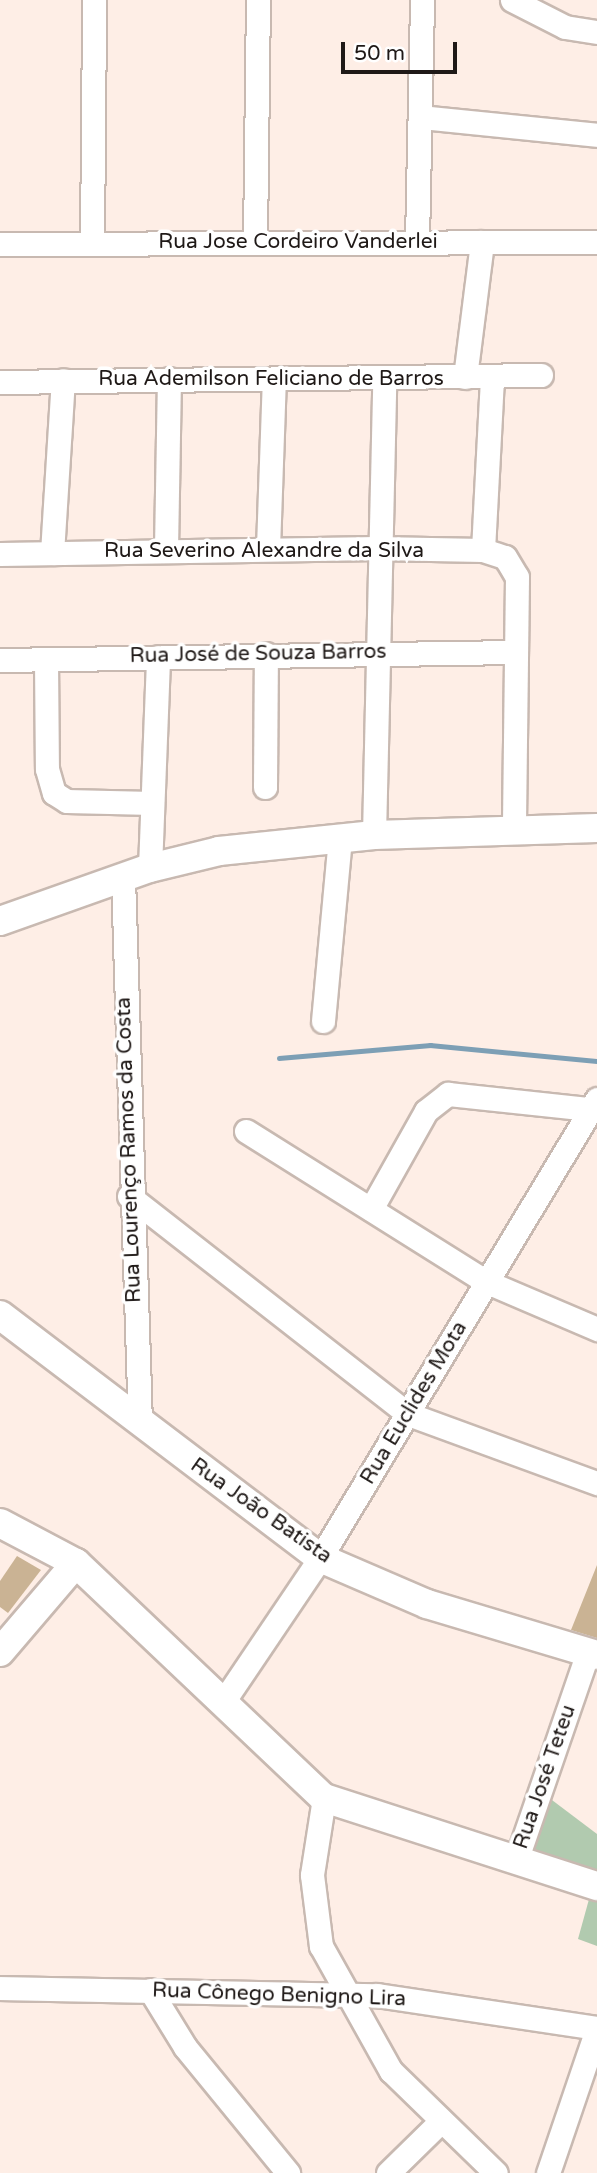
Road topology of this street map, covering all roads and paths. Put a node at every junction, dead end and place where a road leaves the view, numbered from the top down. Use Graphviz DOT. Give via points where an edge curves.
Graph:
graph roads {
  1 [pos="94,0"];
  2 [pos="258,0"];
  3 [pos="422,0"];
  4 [pos="512,0"];
  5 [pos="597,32"];
  6 [pos="421,117"];
  7 [pos="597,135"];
  8 [pos="256,241"];
  9 [pos="417,242"];
  10 [pos="482,242"];
  11 [pos="597,242"];
  12 [pos="92,243"];
  13 [pos="0,244"];
  14 [pos="541,375"];
  15 [pos="464,377"];
  16 [pos="492,377"];
  17 [pos="384,378"];
  18 [pos="169,379"];
  19 [pos="62,380"];
  20 [pos="274,380"];
  21 [pos="0,382"];
  22 [pos="268,548"];
  23 [pos="377,548"];
  24 [pos="166,549"];
  25 [pos="483,550"];
  26 [pos="52,553"];
  27 [pos="0,554"];
  28 [pos="374,651"];
  29 [pos="516,652"];
  30 [pos="266,654"];
  31 [pos="158,657"];
  32 [pos="0,660"];
  33 [pos="46,660"];
  34 [pos="265,787"];
  35 [pos="152,803"];
  36 [pos="597,828"];
  37 [pos="514,829"];
  38 [pos="374,835"];
  39 [pos="340,839"];
  40 [pos="150,868"];
  41 [pos="123,877"];
  42 [pos="0,921"];
  43 [pos="323,1021"];
  44 [pos="595,1106"];
  45 [pos="246,1131"];
  46 [pos="129,1196"];
  47 [pos="371,1209"];
  48 [pos="487,1282"];
  49 [pos="0,1315"];
  50 [pos="597,1329"];
  51 [pos="408,1414"];
  52 [pos="140,1423"];
  53 [pos="597,1483"];
  54 [pos="0,1524"];
  55 [pos="320,1558"];
  56 [pos="76,1563"];
  57 [pos="0,1652"];
  58 [pos="592,1654"];
  59 [pos="223,1702"];
  60 [pos="324,1798"];
  61 [pos="516,1861"];
  62 [pos="597,1886"];
  63 [pos="0,1988"];
  64 [pos="149,1990"];
  65 [pos="343,1993"];
  66 [pos="597,2028"];
  67 [pos="439,2123"];
  68 [pos="288,2173"];
  69 [pos="388,2173"];
  70 [pos="496,2173"];
  71 [pos="548,2173"];
  1 -- 12 [label="street"];
  2 -- 8 [label="street"];
  3 -- 6 [label="street"];
  4 -- 5 [label="street" via="565,27"];
  6 -- 7 [label="street"];
  6 -- 9 [label="street"];
  8 -- 9 [label="street, Rua Jose Cordeiro Vanderlei"];
  8 -- 12 [label="street, Rua Jose Cordeiro Vanderlei"];
  9 -- 10 [label="street, Rua Jose Cordeiro Vanderlei"];
  10 -- 11 [label="street, Rua Jose Cordeiro Vanderlei"];
  10 -- 15 [label="street"];
  12 -- 13 [label="street, Rua Jose Cordeiro Vanderlei"];
  14 -- 16 [label="street, Rua Ademilson Feliciano de Barros"];
  15 -- 16 [label="street, Rua Ademilson Feliciano de Barros"];
  15 -- 17 [label="street, Rua Ademilson Feliciano de Barros"];
  16 -- 25 [label="street"];
  17 -- 20 [label="street, Rua Ademilson Feliciano de Barros"];
  17 -- 23 [label="street"];
  18 -- 19 [label="street, Rua Ademilson Feliciano de Barros"];
  18 -- 20 [label="street, Rua Ademilson Feliciano de Barros"];
  18 -- 24 [label="street"];
  19 -- 21 [label="street, Rua Ademilson Feliciano de Barros"];
  19 -- 26 [label="street"];
  20 -- 22 [label="street"];
  22 -- 23 [label="street, Rua Severino Alexandre da Silva"];
  22 -- 24 [label="street, Rua Severino Alexandre da Silva"];
  23 -- 25 [label="street, Rua Severino Alexandre da Silva"];
  23 -- 28 [label="street"];
  24 -- 26 [label="street, Rua Severino Alexandre da Silva"];
  25 -- 29 [label="street" via="505,557 517,577"];
  26 -- 27 [label="street, Rua Severino Alexandre da Silva"];
  28 -- 29 [label="street, Rua José de Souza Barros"];
  28 -- 30 [label="street, Rua José de Souza Barros"];
  28 -- 38 [label="street"];
  29 -- 37 [label="street"];
  30 -- 31 [label="street, Rua José de Souza Barros"];
  30 -- 34 [label="street"];
  31 -- 33 [label="street, Rua José de Souza Barros"];
  31 -- 35 [label="street"];
  32 -- 33 [label="street, Rua José de Souza Barros"];
  33 -- 35 [label="street" via="47,769 54,793 67,801"];
  35 -- 40 [label="street"];
  36 -- 37 [label="main road"];
  37 -- 38 [label="main road"];
  38 -- 39 [label="main road"];
  39 -- 40 [label="main road" via="219,852"];
  39 -- 43 [label="street"];
  40 -- 41 [label="main road"];
  41 -- 42 [label="main road"];
  41 -- 46 [label="street, Rua Lourenço Ramos da Costa"];
  44 -- 47 [label="street" via="448,1094 426,1111"];
  44 -- 48 [label="street, Rua Euclides Mota"];
  45 -- 47 [label="street"];
  46 -- 51 [label="street"];
  46 -- 52 [label="street, Rua Lourenço Ramos da Costa"];
  47 -- 48 [label="street"];
  48 -- 50 [label="street"];
  48 -- 51 [label="street, Rua Euclides Mota"];
  49 -- 52 [label="main road, Rua João Batista"];
  51 -- 53 [label="street"];
  51 -- 55 [label="street, Rua Euclides Mota"];
  52 -- 55 [label="main road, Rua João Batista"];
  54 -- 56 [label="main road"];
  55 -- 58 [label="main road, Rua João Batista" via="427,1604"];
  55 -- 59 [label="street, Rua Euclides Mota"];
  56 -- 57 [label="main road"];
  56 -- 59 [label="main road"];
  58 -- 61 [label="street, Rua José Teteu"];
  59 -- 60 [label="main road"];
  60 -- 61 [label="main road"];
  60 -- 65 [label="street" via="312,1875 314,1912"];
  61 -- 62 [label="main road"];
  63 -- 64 [label="street, Rua Cônego Benigno Lira"];
  64 -- 65 [label="street, Rua Cônego Benigno Lira"];
  64 -- 68 [label="street" via="185,2047"];
  65 -- 66 [label="street, Rua Cônego Benigno Lira"];
  65 -- 67 [label="street" via="391,2071"];
  66 -- 71 [label="street"];
  67 -- 69 [label="street"];
  67 -- 70 [label="street"];
}
